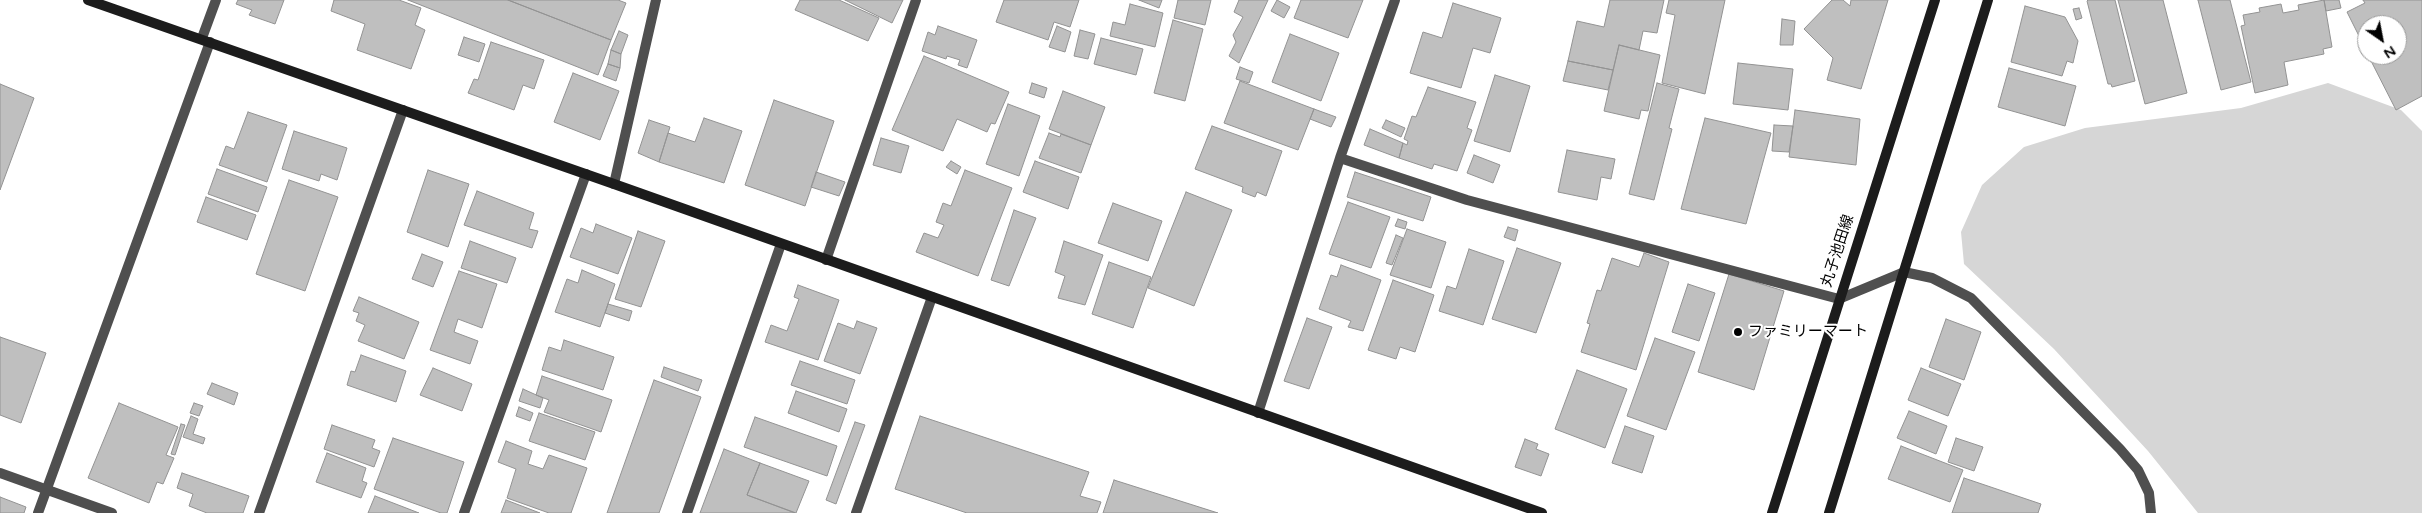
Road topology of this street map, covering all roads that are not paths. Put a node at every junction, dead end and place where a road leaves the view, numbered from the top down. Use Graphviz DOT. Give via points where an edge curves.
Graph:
graph roads {
  1 [pos="88,0"];
  2 [pos="216,0"];
  3 [pos="656,0"];
  4 [pos="916,0"];
  5 [pos="1395,0"];
  6 [pos="1935,0"];
  7 [pos="1988,0"];
  8 [pos="206,40"];
  9 [pos="403,110"];
  10 [pos="1340,158"];
  11 [pos="586,174"];
  12 [pos="614,184"];
  13 [pos="781,244"];
  14 [pos="826,260"];
  15 [pos="1904,272"];
  16 [pos="932,297"];
  17 [pos="1839,298"];
  18 [pos="1258,413"];
  19 [pos="0,473"];
  20 [pos="47,490"];
  21 [pos="38,513"];
  22 [pos="112,513"];
  23 [pos="260,513"];
  24 [pos="464,513"];
  25 [pos="687,513"];
  26 [pos="856,513"];
  27 [pos="1542,513"];
  28 [pos="1772,513"];
  29 [pos="1829,513"];
  30 [pos="2151,513"];
  1 -- 8 [label="street"];
  2 -- 8 [label="street"];
  3 -- 12 [label="street"];
  4 -- 14 [label="street"];
  5 -- 10 [label="street"];
  6 -- 17 [label="street, 丸子池田線"];
  7 -- 15 [label="street"];
  8 -- 9 [label="street"];
  8 -- 20 [label="street"];
  9 -- 11 [label="street"];
  9 -- 23 [label="street"];
  10 -- 17 [label="street" via="1467,200"];
  10 -- 18 [label="street"];
  11 -- 12 [label="street"];
  11 -- 24 [label="street"];
  12 -- 13 [label="street"];
  13 -- 14 [label="street"];
  13 -- 25 [label="street"];
  14 -- 16 [label="street"];
  15 -- 17 [label="street"];
  15 -- 29 [label="street"];
  15 -- 30 [label="street" via="1932,278 1971,298 2138,470 2149,493"];
  16 -- 18 [label="street"];
  16 -- 26 [label="street"];
  17 -- 28 [label="street, 丸子池田線"];
  18 -- 27 [label="street"];
  19 -- 20 [label="street"];
  20 -- 21 [label="street"];
  20 -- 22 [label="street"];
}
